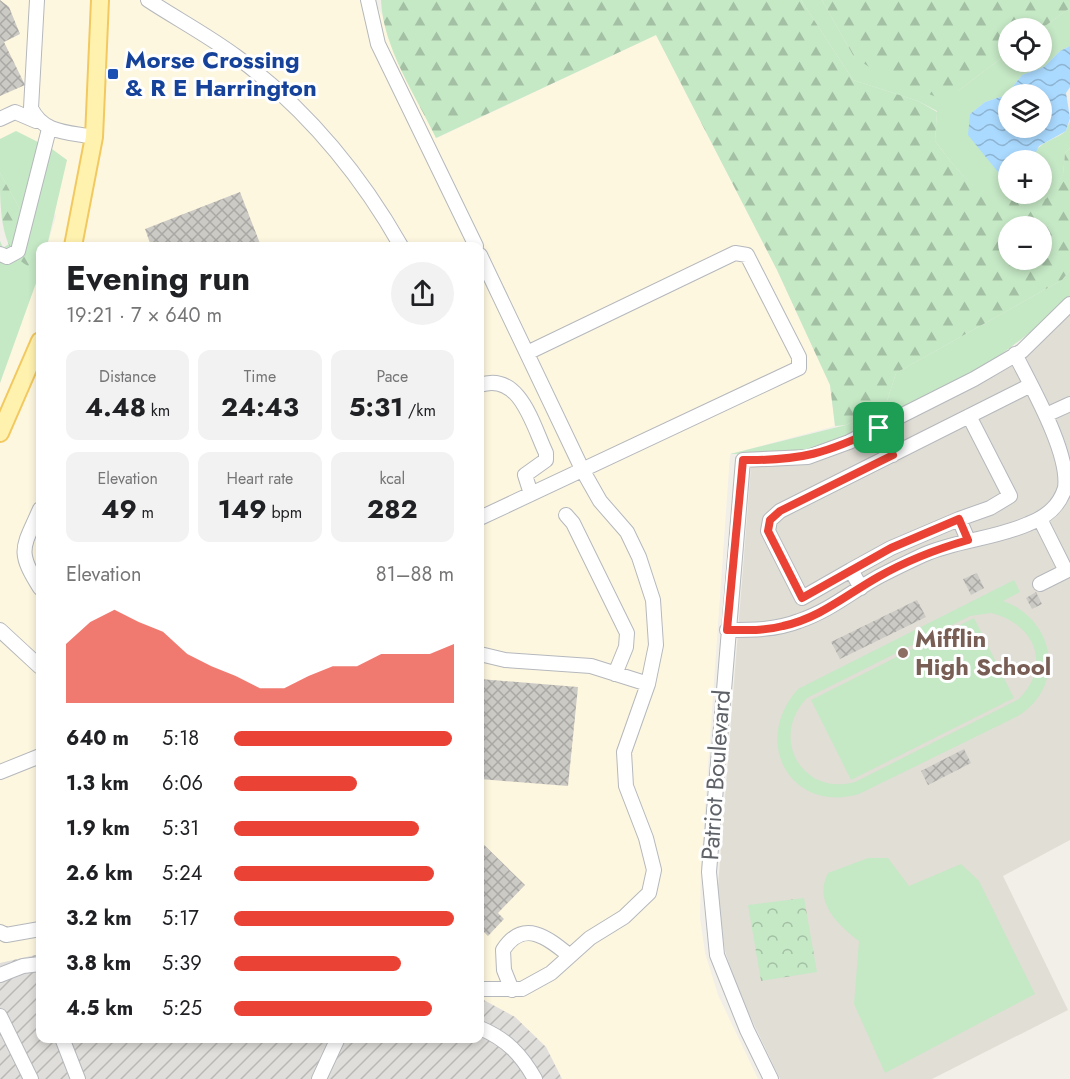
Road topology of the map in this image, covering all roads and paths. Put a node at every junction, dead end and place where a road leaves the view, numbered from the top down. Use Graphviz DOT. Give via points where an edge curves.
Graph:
graph roads {
  1 [pos="37,0"];
  2 [pos="100,0"];
  3 [pos="148,0"];
  4 [pos="368,0"];
  5 [pos="0,119"];
  6 [pos="36,121"];
  7 [pos="50,129"];
  8 [pos="94,137"];
  9 [pos="74,242"];
  10 [pos="398,242"];
  11 [pos="474,242"];
  12 [pos="0,254"];
  13 [pos="484,263"];
  14 [pos="1070,304"];
  15 [pos="36,350"];
  16 [pos="527,353"];
  17 [pos="1016,354"];
  18 [pos="484,382"];
  19 [pos="1030,385"];
  20 [pos="1070,404"];
  21 [pos="1046,415"];
  22 [pos="969,416"];
  23 [pos="879,428"];
  24 [pos="0,434"];
  25 [pos="893,455"];
  26 [pos="583,471"];
  27 [pos="531,494"];
  28 [pos="566,515"];
  29 [pos="484,516"];
  30 [pos="36,518"];
  31 [pos="959,519"];
  32 [pos="1040,519"];
  33 [pos="968,540"];
  34 [pos="851,570"];
  35 [pos="36,581"];
  36 [pos="1040,584"];
  37 [pos="861,588"];
  38 [pos="0,630"];
  39 [pos="727,630"];
  40 [pos="484,655"];
  41 [pos="36,663"];
  42 [pos="615,674"];
  43 [pos="648,684"];
  44 [pos="36,758"];
  45 [pos="0,772"];
  46 [pos="36,930"];
  47 [pos="0,932"];
  48 [pos="570,956"];
  49 [pos="36,964"];
  50 [pos="0,975"];
  51 [pos="484,989"];
  52 [pos="512,990"];
  53 [pos="0,1016"];
  54 [pos="484,1030"];
  55 [pos="64,1043"];
  56 [pos="336,1043"];
  57 [pos="32,1079"];
  58 [pos="78,1079"];
  59 [pos="319,1079"];
  60 [pos="535,1079"];
  61 [pos="771,1079"];
  1 -- 6 [label="street" via="31,108"];
  2 -- 8 [label="main road"];
  3 -- 10 [label="street" via="237,56 310,120 361,182"];
  4 -- 11 [label="street" via="378,44"];
  5 -- 6 [label="street" via="15,112"];
  6 -- 7 [label="street"];
  7 -- 8 [label="street"];
  7 -- 12 [label="street" via="18,252 7,257"];
  8 -- 9 [label="main road"];
  13 -- 16 [label="street"];
  14 -- 17 [label="street"];
  15 -- 24 [label="main road"];
  16 -- 26 [label="street"];
  16 -- 26 [label="street" via="735,253 747,255 799,357 799,368"];
  17 -- 19 [label="street"];
  17 -- 23 [label="street"];
  18 -- 27 [label="street" via="502,384 519,396 546,453 546,460 525,475"];
  19 -- 21 [label="street"];
  19 -- 22 [label="street"];
  20 -- 21 [label="street"];
  21 -- 32 [label="street" via="1068,470 1061,500"];
  22 -- 25 [label="street"];
  22 -- 31 [label="street" via="1010,496"];
  23 -- 25 [label="street"];
  23 -- 39 [label="street, Patriot Boulevard" via="808,457 743,460"];
  25 -- 34 [label="street" via="780,511 770,520 768,531 802,598"];
  26 -- 27 [label="street"];
  26 -- 43 [label="street" via="600,501 627,532 653,600 656,645"];
  27 -- 29 [label="street"];
  28 -- 42 [label="street" via="627,633"];
  30 -- 35 [label="street" via="23,547 23,560"];
  31 -- 33 [label="street"];
  31 -- 34 [label="street"];
  32 -- 33 [label="street"];
  32 -- 36 [label="street" via="1066,571"];
  33 -- 37 [label="street" via="925,555"];
  34 -- 37 [label="street"];
  37 -- 39 [label="street" via="818,614 791,624"];
  38 -- 41 [label="street"];
  39 -- 61 [label="street, Patriot Boulevard" via="709,872 717,954"];
  40 -- 42 [label="street" via="591,666"];
  42 -- 43 [label="street"];
  43 -- 48 [label="street" via="624,752 626,786 654,870 649,893 624,917"];
  44 -- 45 [label="street"];
  46 -- 47 [label="street" via="6,935"];
  48 -- 52 [label="street" via="551,973 522,989"];
  48 -- 52 [label="street" via="536,933 517,936 503,950 504,970"];
  49 -- 50 [label="street"];
  51 -- 52 [label="street"];
  53 -- 57 [label="street"];
  54 -- 60 [label="street" via="500,1036 516,1050"];
  55 -- 58 [label="street"];
  56 -- 59 [label="street"];
}
